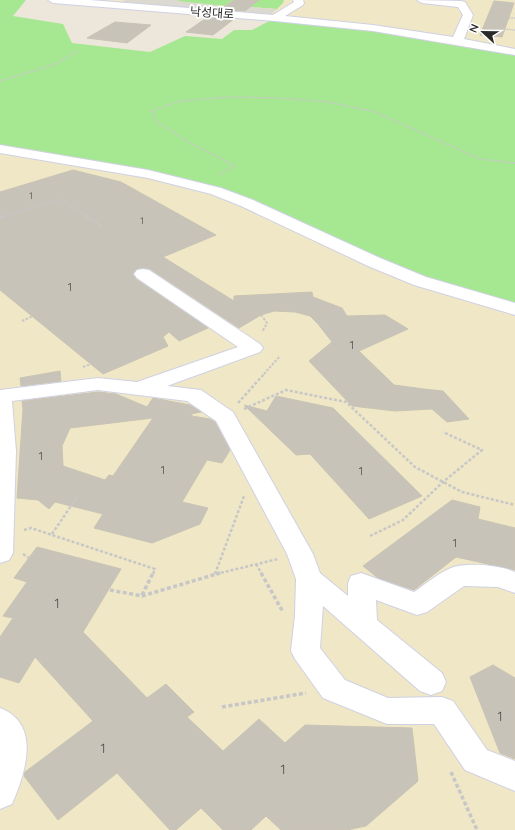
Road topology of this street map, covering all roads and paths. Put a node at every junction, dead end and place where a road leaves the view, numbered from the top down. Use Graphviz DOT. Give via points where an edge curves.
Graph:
graph roads {
  1 [pos="53,0"];
  2 [pos="422,0"];
  3 [pos="300,1"];
  4 [pos="465,2"];
  5 [pos="275,18"];
  6 [pos="509,18"];
  7 [pos="515,18"];
  8 [pos="504,29"];
  9 [pos="515,30"];
  10 [pos="457,42"];
  11 [pos="78,50"];
  12 [pos="515,52"];
  13 [pos="0,81"];
  14 [pos="0,149"];
  15 [pos="515,163"];
  16 [pos="198,186"];
  17 [pos="0,218"];
  18 [pos="103,227"];
  19 [pos="143,274"];
  20 [pos="515,309"];
  21 [pos="33,316"];
  22 [pos="22,321"];
  23 [pos="280,356"];
  24 [pos="139,389"];
  25 [pos="225,417"];
  26 [pos="443,432"];
  27 [pos="443,482"];
  28 [pos="77,497"];
  29 [pos="515,504"];
  30 [pos="238,511"];
  31 [pos="52,534"];
  32 [pos="370,536"];
  33 [pos="0,544"];
  34 [pos="300,554"];
  35 [pos="256,564"];
  36 [pos="215,574"];
  37 [pos="310,579"];
  38 [pos="515,583"];
  39 [pos="110,590"];
  40 [pos="142,596"];
  41 [pos="286,618"];
  42 [pos="363,623"];
  43 [pos="431,682"];
  44 [pos="334,689"];
  45 [pos="222,707"];
  46 [pos="0,722"];
  47 [pos="515,776"];
  48 [pos="0,793"];
  1 -- 5 [label="street, 낙성대로"];
  2 -- 4 [label="street"];
  3 -- 5 [label="street"];
  4 -- 10 [label="street" via="468,15"];
  5 -- 10 [label="street, 낙성대로" via="388,30"];
  6 -- 7 [label="path"];
  8 -- 9 [label="path"];
  10 -- 12 [label="street, 낙성대로"];
  11 -- 13 [label="path" via="53,65"];
  14 -- 16 [label="street" via="148,174"];
  15 -- 16 [label="path" via="480,159 375,112 358,107 293,98 231,98 179,102 151,111 156,121 188,142 235,166"];
  16 -- 20 [label="street" via="247,203 420,281"];
  17 -- 18 [label="path" via="59,199"];
  19 -- 24 [label="street" via="253,348"];
  21 -- 22 [label="path"];
  23 -- 25 [label="path"];
  24 -- 25 [label="street" via="194,395"];
  24 -- 33 [label="street" via="98,384 1,396 4,451"];
  25 -- 27 [label="path" via="286,390 346,402 415,467"];
  25 -- 34 [label="street"];
  26 -- 27 [label="path" via="482,450"];
  27 -- 29 [label="path" via="462,492"];
  27 -- 32 [label="path" via="403,520"];
  28 -- 31 [label="path"];
  30 -- 36 [label="path"];
  31 -- 33 [label="path" via="32,528"];
  31 -- 40 [label="path" via="155,570"];
  34 -- 35 [label="path"];
  34 -- 37 [label="street"];
  35 -- 36 [label="path"];
  35 -- 41 [label="path"];
  36 -- 40 [label="path"];
  37 -- 42 [label="street"];
  37 -- 44 [label="street" via="305,651"];
  38 -- 42 [label="street" via="501,577 459,576 417,604 361,583"];
  39 -- 40 [label="path"];
  42 -- 43 [label="street"];
  44 -- 45 [label="path"];
  44 -- 47 [label="street" via="387,711 442,710 476,760"];
  46 -- 48 [label="street" via="8,731 11,746 10,765"];
}
